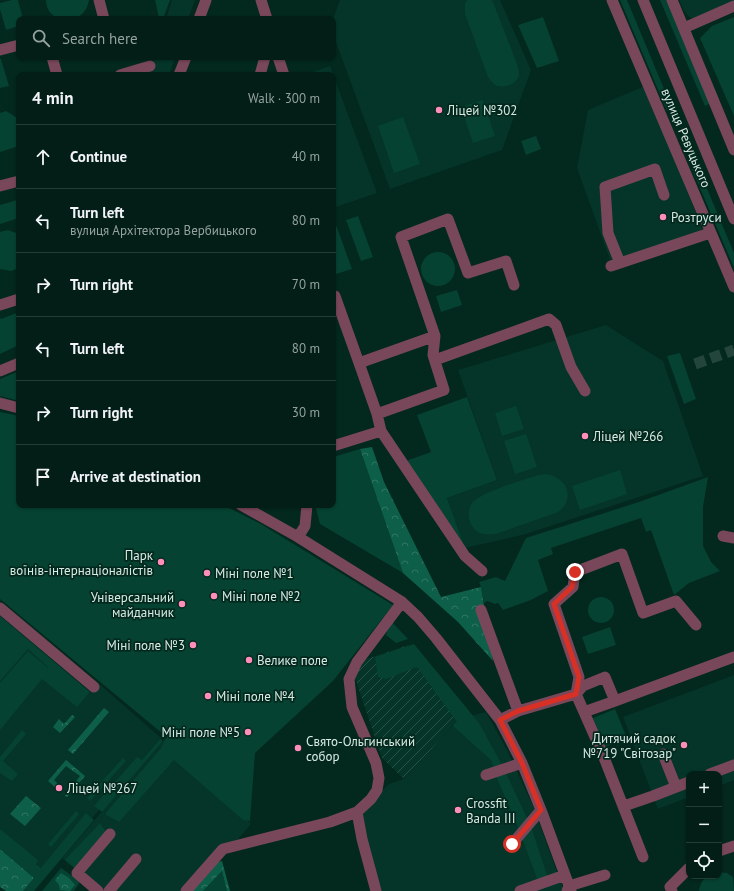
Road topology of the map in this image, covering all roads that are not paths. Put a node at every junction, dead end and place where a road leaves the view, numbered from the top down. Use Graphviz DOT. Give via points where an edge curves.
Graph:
graph roads {
  1 [pos="99,0"];
  2 [pos="206,0"];
  3 [pos="261,0"];
  4 [pos="612,0"];
  5 [pos="643,0"];
  6 [pos="672,0"];
  7 [pos="734,6"];
  8 [pos="103,16"];
  9 [pos="200,16"];
  10 [pos="266,16"];
  11 [pos="684,28"];
  12 [pos="16,47"];
  13 [pos="0,50"];
  14 [pos="53,60"];
  15 [pos="185,60"];
  16 [pos="264,60"];
  17 [pos="279,60"];
  18 [pos="150,66"];
  19 [pos="56,72"];
  20 [pos="130,72"];
  21 [pos="180,72"];
  22 [pos="261,72"];
  23 [pos="283,72"];
  24 [pos="734,150"];
  25 [pos="16,182"];
  26 [pos="0,186"];
  27 [pos="664,195"];
  28 [pos="734,219"];
  29 [pos="710,233"];
  30 [pos="514,285"];
  31 [pos="734,287"];
  32 [pos="336,299"];
  33 [pos="16,300"];
  34 [pos="0,305"];
  35 [pos="435,336"];
  36 [pos="435,360"];
  37 [pos="359,363"];
  38 [pos="16,364"];
  39 [pos="0,371"];
  40 [pos="585,391"];
  41 [pos="0,403"];
  42 [pos="16,407"];
  43 [pos="377,414"];
  44 [pos="381,431"];
  45 [pos="336,445"];
  46 [pos="246,508"];
  47 [pos="307,508"];
  48 [pos="298,537"];
  49 [pos="482,571"];
  50 [pos="402,602"];
  51 [pos="0,608"];
  52 [pos="481,610"];
  53 [pos="696,625"];
  54 [pos="734,657"];
  55 [pos="94,687"];
  56 [pos="576,694"];
  57 [pos="615,701"];
  58 [pos="518,711"];
  59 [pos="584,712"];
  60 [pos="500,720"];
  61 [pos="663,754"];
  62 [pos="522,763"];
  63 [pos="734,765"];
  64 [pos="718,771"];
  65 [pos="486,775"];
  66 [pos="686,783"];
  67 [pos="676,787"];
  68 [pos="624,806"];
  69 [pos="541,810"];
  70 [pos="357,812"];
  71 [pos="110,834"];
  72 [pos="512,844"];
  73 [pos="734,846"];
  74 [pos="722,850"];
  75 [pos="643,857"];
  76 [pos="136,858"];
  77 [pos="686,871"];
  78 [pos="565,875"];
  79 [pos="605,875"];
  80 [pos="569,890"];
  81 [pos="98,891"];
  82 [pos="109,891"];
  83 [pos="186,891"];
  84 [pos="376,891"];
  85 [pos="520,891"];
  86 [pos="672,891"];
  1 -- 8 [label="street"];
  2 -- 9 [label="street"];
  3 -- 10 [label="street"];
  4 -- 29 [label="street, вулиця Ревуцького"];
  5 -- 28 [label="street, вулиця Ревуцького"];
  6 -- 11 [label="street"];
  7 -- 11 [label="street"];
  11 -- 24 [label="street"];
  12 -- 13 [label="street"];
  14 -- 19 [label="street"];
  15 -- 21 [label="street"];
  16 -- 22 [label="street"];
  17 -- 23 [label="street"];
  18 -- 20 [label="street"];
  25 -- 26 [label="street"];
  27 -- 29 [label="street" via="654,169 605,186 608,233 616,264"];
  29 -- 31 [label="street, вулиця Ревуцького"];
  30 -- 35 [label="street" via="506,261 468,273 448,219 401,237"];
  32 -- 37 [label="street"];
  33 -- 34 [label="street"];
  35 -- 36 [label="street"];
  35 -- 37 [label="street"];
  36 -- 40 [label="street" via="549,319 556,325 572,367"];
  36 -- 43 [label="street" via="444,390"];
  37 -- 43 [label="street"];
  38 -- 39 [label="street"];
  41 -- 42 [label="street"];
  43 -- 44 [label="street"];
  44 -- 45 [label="street"];
  44 -- 49 [label="street" via="465,556"];
  46 -- 48 [label="street"];
  47 -- 48 [label="street" via="305,526"];
  48 -- 50 [label="street"];
  50 -- 60 [label="street" via="436,638"];
  50 -- 70 [label="street" via="358,662 349,679 352,707 376,763 378,778 377,790"];
  51 -- 55 [label="street"];
  52 -- 58 [label="street"];
  53 -- 56 [label="street" via="676,601 643,612 622,554 575,572 572,587 554,604 579,677"];
  54 -- 57 [label="street"];
  56 -- 57 [label="street" via="583,686 605,677"];
  56 -- 58 [label="street"];
  56 -- 59 [label="street"];
  57 -- 59 [label="street"];
  58 -- 60 [label="street"];
  59 -- 68 [label="street"];
  60 -- 62 [label="street"];
  61 -- 67 [label="street"];
  62 -- 65 [label="street"];
  62 -- 69 [label="street"];
  63 -- 64 [label="street"];
  66 -- 67 [label="street"];
  67 -- 68 [label="street"];
  68 -- 75 [label="street"];
  69 -- 72 [label="street"];
  69 -- 78 [label="street"];
  70 -- 83 [label="street" via="330,822 223,849"];
  70 -- 84 [label="street"];
  71 -- 81 [label="street" via="77,872"];
  73 -- 74 [label="street"];
  76 -- 82 [label="street"];
  77 -- 86 [label="street" via="670,887"];
  78 -- 80 [label="street"];
  78 -- 85 [label="street"];
  79 -- 80 [label="street"];
}
